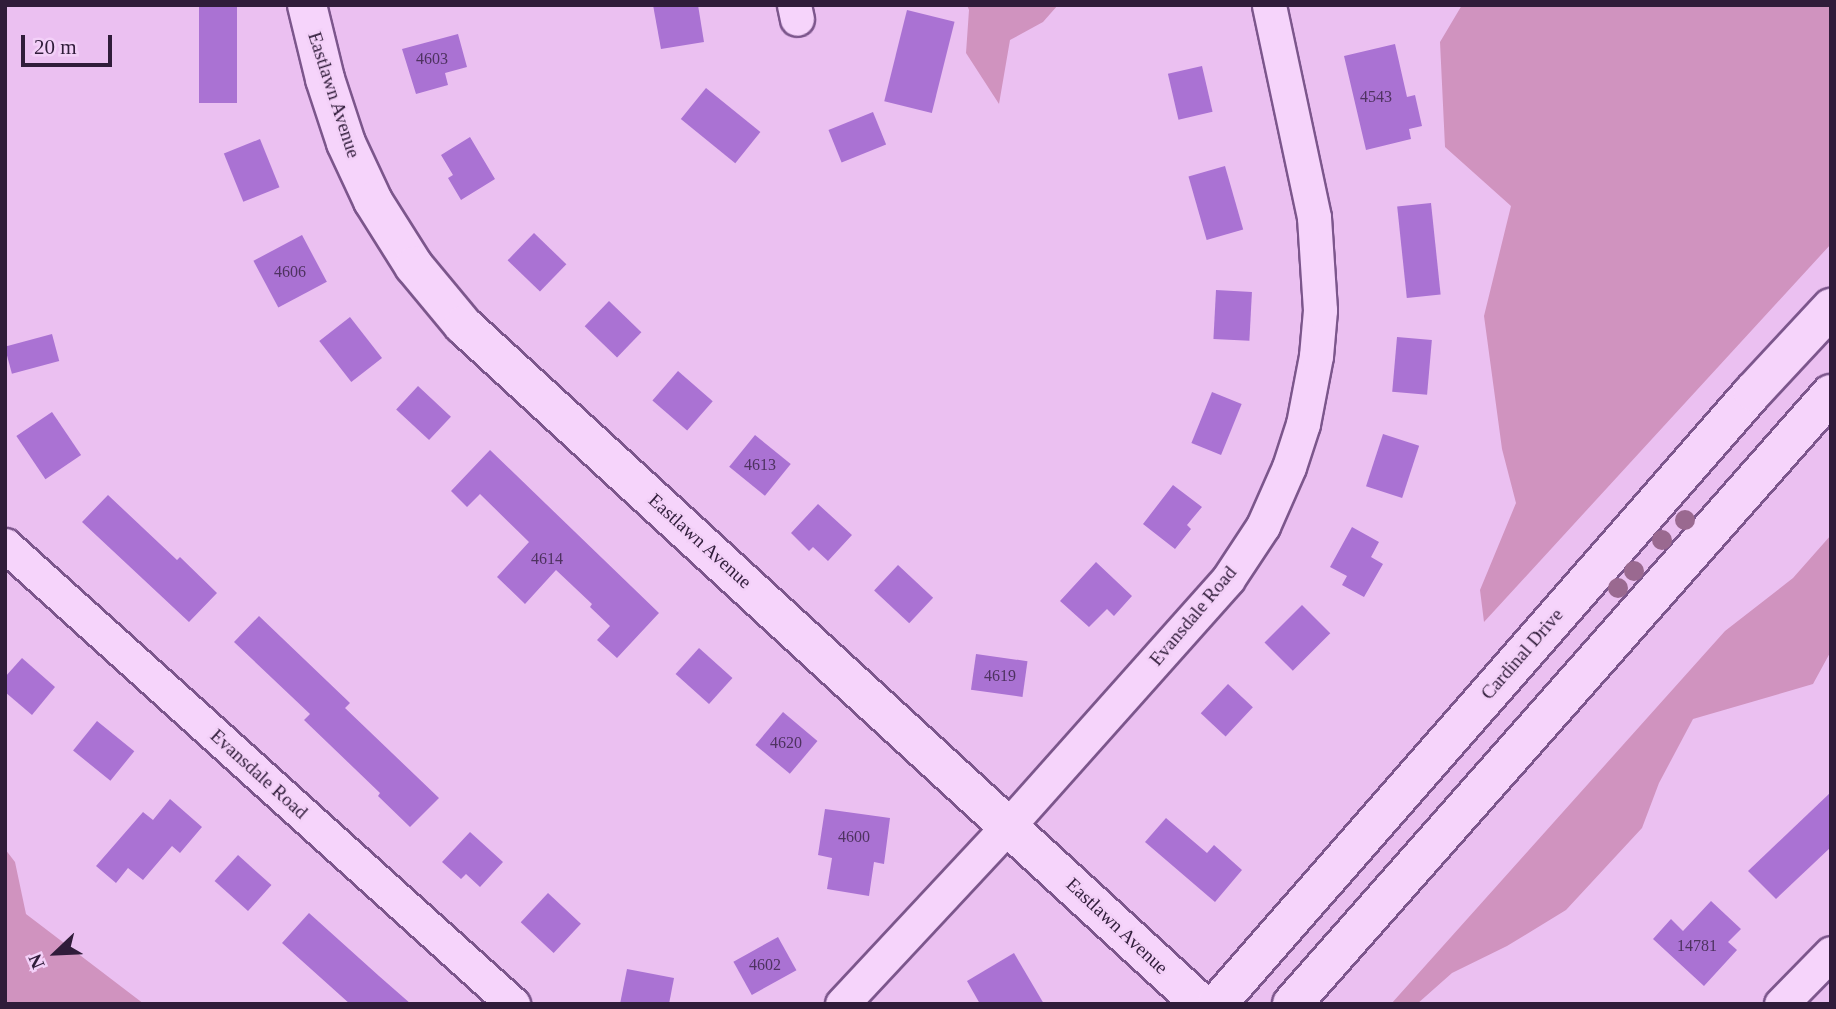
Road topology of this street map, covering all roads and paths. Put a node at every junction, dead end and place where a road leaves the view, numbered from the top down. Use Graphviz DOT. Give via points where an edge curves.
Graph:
graph roads {
  1 [pos="307,5"];
  2 [pos="1269,5"];
  3 [pos="1831,308"];
  4 [pos="1831,394"];
  5 [pos="5,545"];
  6 [pos="1009,825"];
  7 [pos="1831,953"];
  8 [pos="513,1004"];
  9 [pos="842,1004"];
  10 [pos="1201,1004"];
  11 [pos="1217,1004"];
  12 [pos="1292,1004"];
  13 [pos="1781,1004"];
  1 -- 6 [label="main road, Eastlawn Avenue" via="346,143 373,201 414,266 463,325"];
  2 -- 6 [label="street, Evansdale Road" via="1317,240 1317,356 1303,424 1263,526 1228,579"];
  3 -- 11 [label="main road, Cardinal Drive"];
  4 -- 12 [label="main road"];
  5 -- 8 [label="street, Evansdale Road"];
  6 -- 9 [label="street, Evansdale Road"];
  6 -- 10 [label="main road, Eastlawn Avenue"];
  7 -- 13 [label="street"];
}
